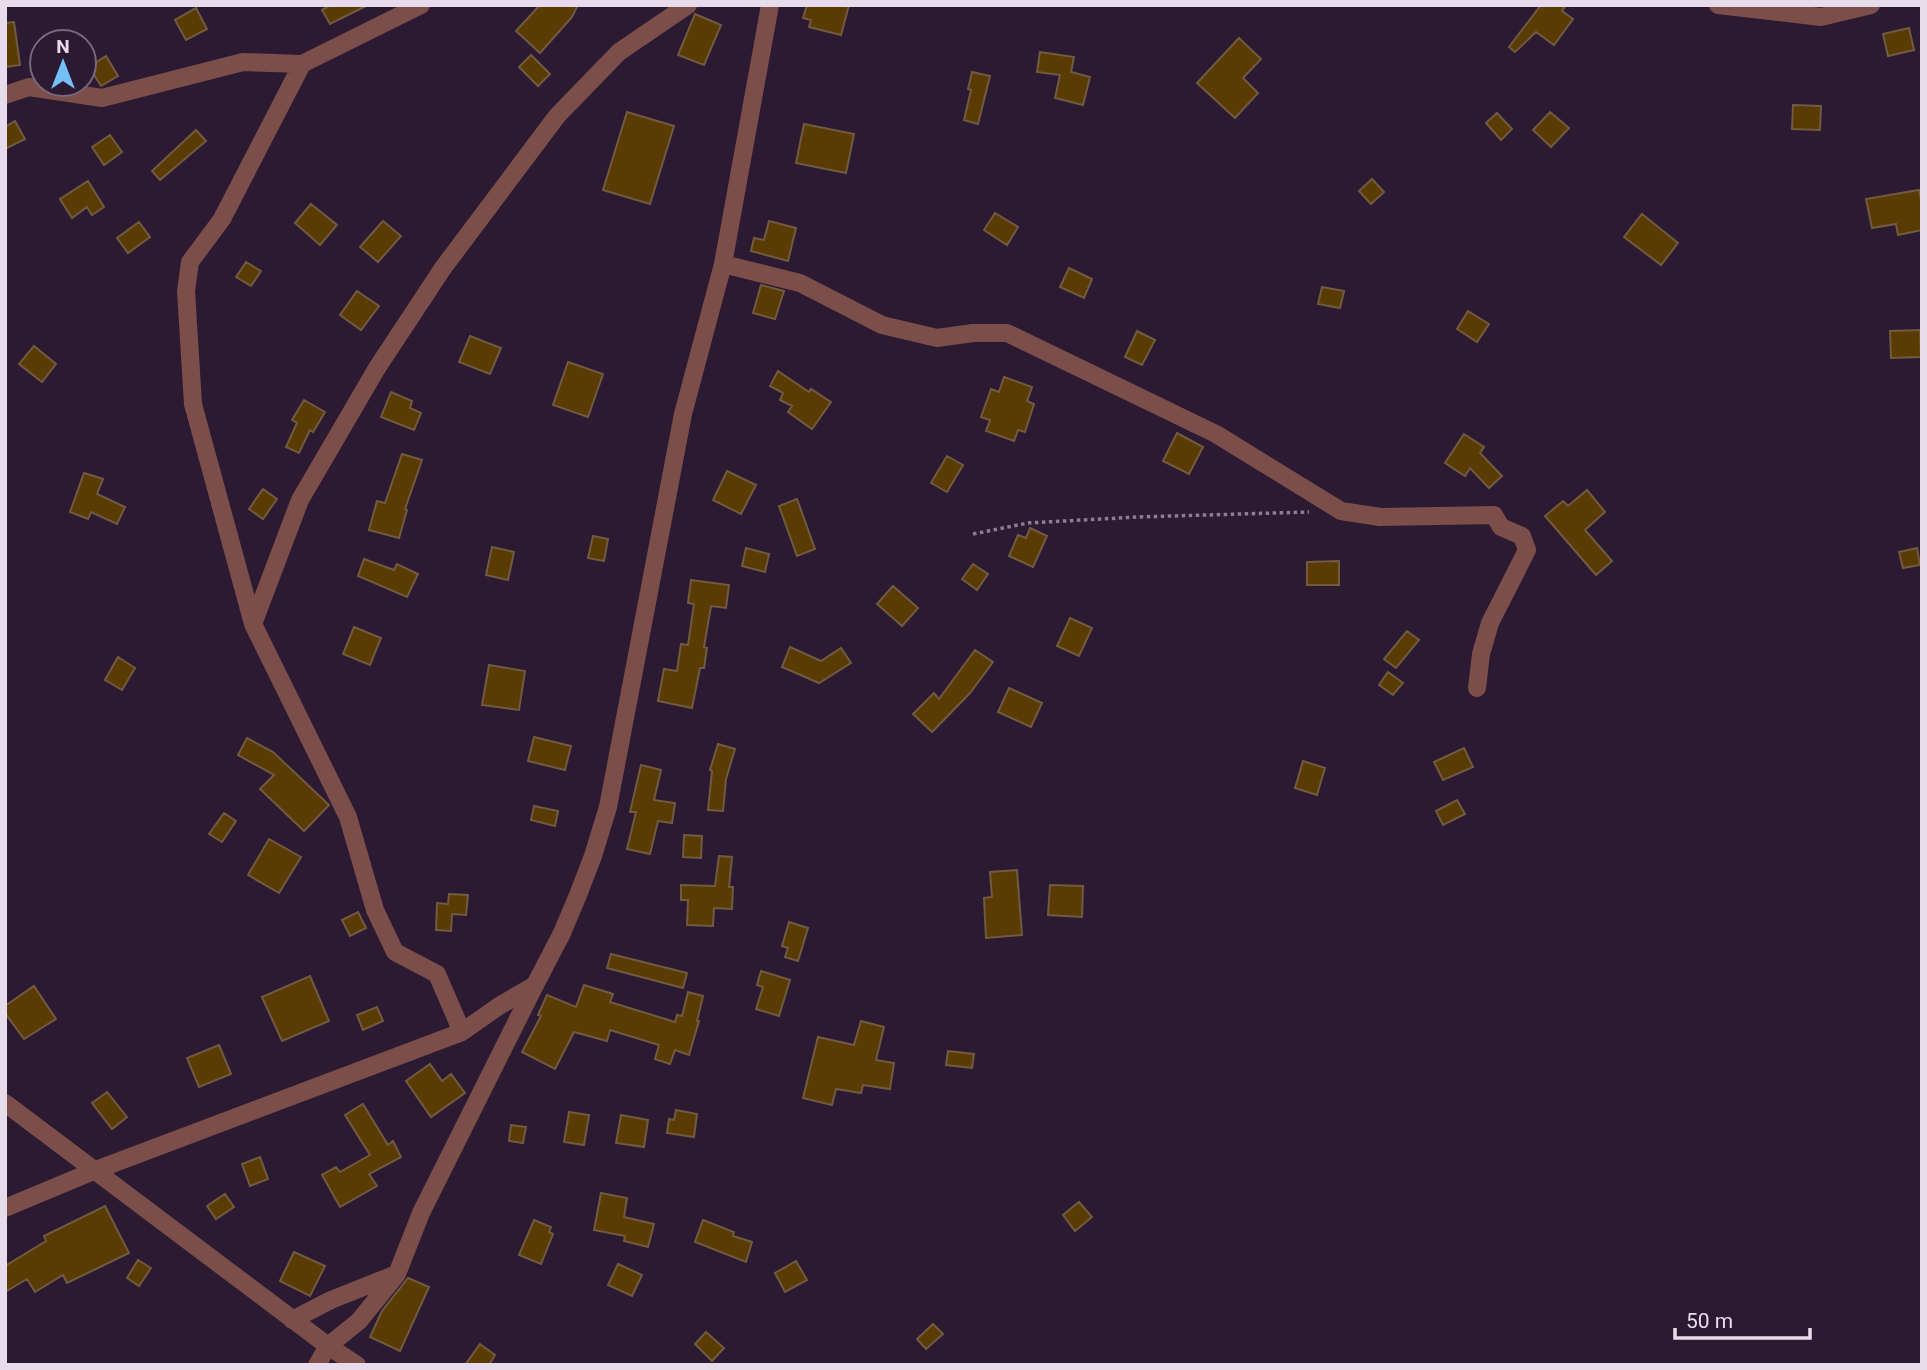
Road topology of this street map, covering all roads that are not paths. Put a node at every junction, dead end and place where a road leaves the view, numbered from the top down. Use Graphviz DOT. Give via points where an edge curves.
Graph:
graph roads {
  1 [pos="421,5"];
  2 [pos="688,5"];
  3 [pos="770,5"];
  4 [pos="1717,5"];
  5 [pos="1871,5"];
  6 [pos="302,64"];
  7 [pos="5,95"];
  8 [pos="723,264"];
  9 [pos="253,624"];
  10 [pos="1477,688"];
  11 [pos="535,985"];
  12 [pos="462,1032"];
  13 [pos="5,1103"];
  14 [pos="96,1170"];
  15 [pos="5,1208"];
  16 [pos="397,1274"];
  17 [pos="292,1320"];
  18 [pos="328,1346"];
  19 [pos="317,1365"];
  20 [pos="357,1365"];
  1 -- 6 [label="street"];
  2 -- 9 [label="street" via="619,52 557,116 443,268 377,368 300,500"];
  3 -- 8 [label="street"];
  4 -- 5 [label="street" via="1821,17"];
  6 -- 7 [label="street" via="243,62 102,98 29,87"];
  6 -- 9 [label="street" via="222,219 190,261 186,291 193,404"];
  8 -- 10 [label="street" via="800,283 882,325 936,338 1007,333 1216,434 1341,511 1380,517 1494,515 1501,527 1522,536 1527,550 1490,623"];
  8 -- 11 [label="street" via="683,414 608,807 578,895"];
  9 -- 12 [label="street" via="348,817 375,910 395,951 437,974"];
  11 -- 12 [label="street"];
  11 -- 16 [label="street" via="421,1213"];
  12 -- 14 [label="street"];
  13 -- 14 [label="street"];
  14 -- 15 [label="street"];
  14 -- 17 [label="street"];
  16 -- 17 [label="street"];
  16 -- 18 [label="street" via="359,1321"];
  17 -- 18 [label="street"];
  18 -- 19 [label="street"];
  18 -- 20 [label="street"];
}
